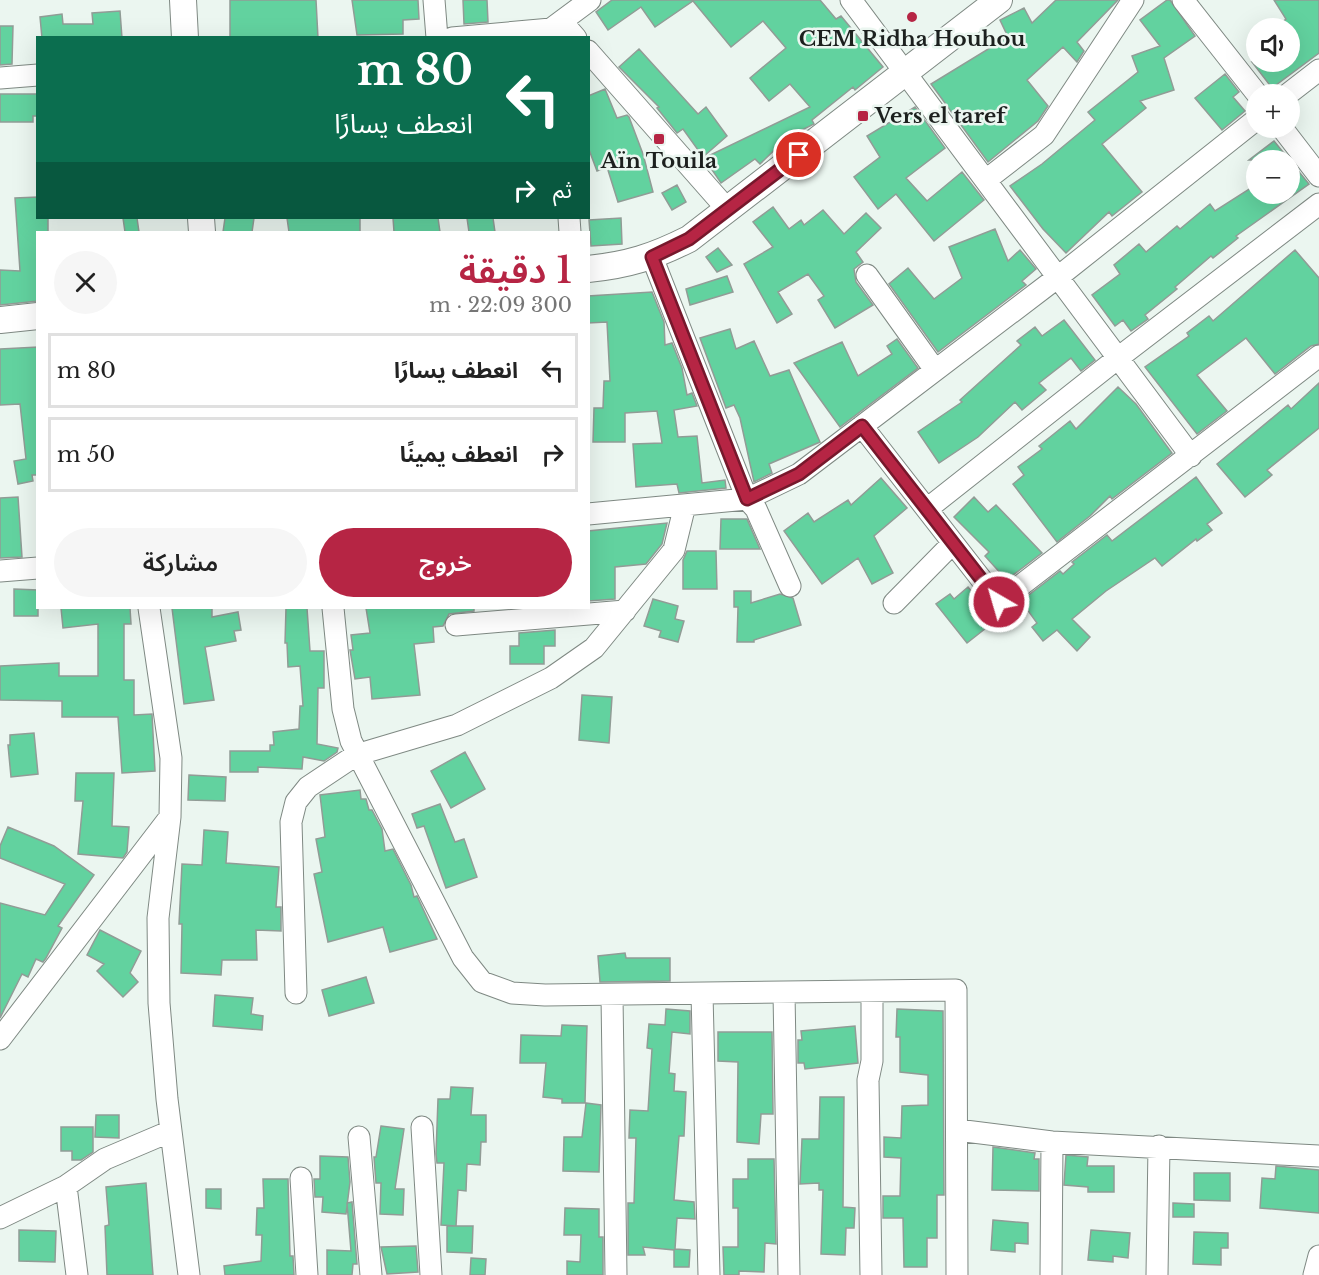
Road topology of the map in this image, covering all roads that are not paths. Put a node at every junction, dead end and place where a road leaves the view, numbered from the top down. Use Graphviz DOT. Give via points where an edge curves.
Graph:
graph roads {
  1 [pos="183,0"];
  2 [pos="434,0"];
  3 [pos="590,0"];
  4 [pos="851,0"];
  5 [pos="999,0"];
  6 [pos="1133,0"];
  7 [pos="1183,0"];
  8 [pos="555,29"];
  9 [pos="185,36"];
  10 [pos="437,36"];
  11 [pos="475,36"];
  12 [pos="571,36"];
  13 [pos="590,53"];
  14 [pos="1319,70"];
  15 [pos="906,72"];
  16 [pos="36,75"];
  17 [pos="0,78"];
  18 [pos="1249,84"];
  19 [pos="1300,85"];
  20 [pos="1246,128"];
  21 [pos="1290,138"];
  22 [pos="1319,176"];
  23 [pos="986,180"];
  24 [pos="1319,204"];
  25 [pos="727,210"];
  26 [pos="652,257"];
  27 [pos="590,269"];
  28 [pos="867,274"];
  29 [pos="1058,277"];
  30 [pos="36,316"];
  31 [pos="0,320"];
  32 [pos="1319,356"];
  33 [pos="1118,358"];
  34 [pos="935,370"];
  35 [pos="862,426"];
  36 [pos="1191,456"];
  37 [pos="747,499"];
  38 [pos="685,505"];
  39 [pos="927,509"];
  40 [pos="590,514"];
  41 [pos="953,543"];
  42 [pos="36,568"];
  43 [pos="0,571"];
  44 [pos="790,586"];
  45 [pos="894,603"];
  46 [pos="149,609"];
  47 [pos="333,609"];
  48 [pos="625,610"];
  49 [pos="510,614"];
  50 [pos="456,625"];
  51 [pos="356,755"];
  52 [pos="170,817"];
  53 [pos="872,992"];
  54 [pos="296,993"];
  55 [pos="784,993"];
  56 [pos="702,994"];
  57 [pos="612,996"];
  58 [pos="0,1039"];
  59 [pos="422,1127"];
  60 [pos="957,1130"];
  61 [pos="171,1131"];
  62 [pos="359,1137"];
  63 [pos="1052,1142"];
  64 [pos="1158,1146"];
  65 [pos="1319,1156"];
  66 [pos="301,1178"];
  67 [pos="66,1186"];
  68 [pos="0,1218"];
  69 [pos="1319,1256"];
  70 [pos="77,1275"];
  71 [pos="189,1275"];
  72 [pos="307,1275"];
  73 [pos="371,1275"];
  74 [pos="431,1275"];
  75 [pos="616,1275"];
  76 [pos="709,1275"];
  77 [pos="789,1275"];
  78 [pos="871,1275"];
  79 [pos="957,1275"];
  80 [pos="1051,1275"];
  81 [pos="1156,1275"];
  82 [pos="1314,1275"];
  1 -- 9 [label="main road"];
  2 -- 10 [label="street"];
  3 -- 8 [label="street"];
  4 -- 15 [label="street"];
  5 -- 15 [label="main road"];
  6 -- 23 [label="street" via="1044,135"];
  7 -- 18 [label="street"];
  8 -- 11 [label="street"];
  8 -- 12 [label="street"];
  13 -- 25 [label="street"];
  14 -- 19 [label="street"];
  15 -- 23 [label="street"];
  15 -- 25 [label="main road"];
  16 -- 17 [label="street"];
  20 -- 29 [label="street"];
  21 -- 22 [label="street"];
  23 -- 29 [label="street"];
  24 -- 33 [label="street"];
  25 -- 26 [label="main road" via="689,239"];
  26 -- 27 [label="main road" via="621,266"];
  26 -- 37 [label="street"];
  28 -- 34 [label="street"];
  29 -- 33 [label="street"];
  29 -- 34 [label="street"];
  30 -- 31 [label="main road"];
  32 -- 36 [label="street"];
  33 -- 36 [label="street"];
  33 -- 39 [label="street"];
  34 -- 35 [label="street"];
  35 -- 37 [label="street" via="799,474"];
  35 -- 39 [label="street"];
  36 -- 41 [label="street" via="999,602"];
  37 -- 38 [label="street"];
  37 -- 44 [label="street" via="756,509"];
  38 -- 40 [label="street"];
  38 -- 48 [label="street" via="675,550"];
  39 -- 41 [label="street"];
  41 -- 45 [label="street"];
  42 -- 43 [label="street"];
  46 -- 52 [label="street" via="171,758"];
  47 -- 51 [label="street" via="343,709"];
  48 -- 49 [label="street"];
  48 -- 51 [label="street" via="594,648 550,678 457,725"];
  49 -- 50 [label="street"];
  51 -- 54 [label="street" via="308,787 296,802 291,822"];
  51 -- 57 [label="street" via="463,958 482,981 512,993"];
  52 -- 58 [label="street"];
  52 -- 61 [label="street" via="159,939 159,1003"];
  53 -- 55 [label="street"];
  53 -- 60 [label="street" via="956,990"];
  53 -- 78 [label="street" via="872,1061 868,1080"];
  55 -- 56 [label="street"];
  55 -- 77 [label="street"];
  56 -- 57 [label="street"];
  56 -- 76 [label="street"];
  57 -- 75 [label="street"];
  59 -- 74 [label="street"];
  60 -- 63 [label="street"];
  60 -- 79 [label="street"];
  61 -- 67 [label="street" via="105,1159"];
  61 -- 71 [label="street"];
  62 -- 73 [label="street"];
  63 -- 64 [label="street"];
  63 -- 80 [label="street"];
  64 -- 65 [label="street"];
  64 -- 81 [label="street"];
  66 -- 72 [label="street"];
  67 -- 68 [label="street"];
  67 -- 70 [label="street"];
  69 -- 82 [label="street"];
}
